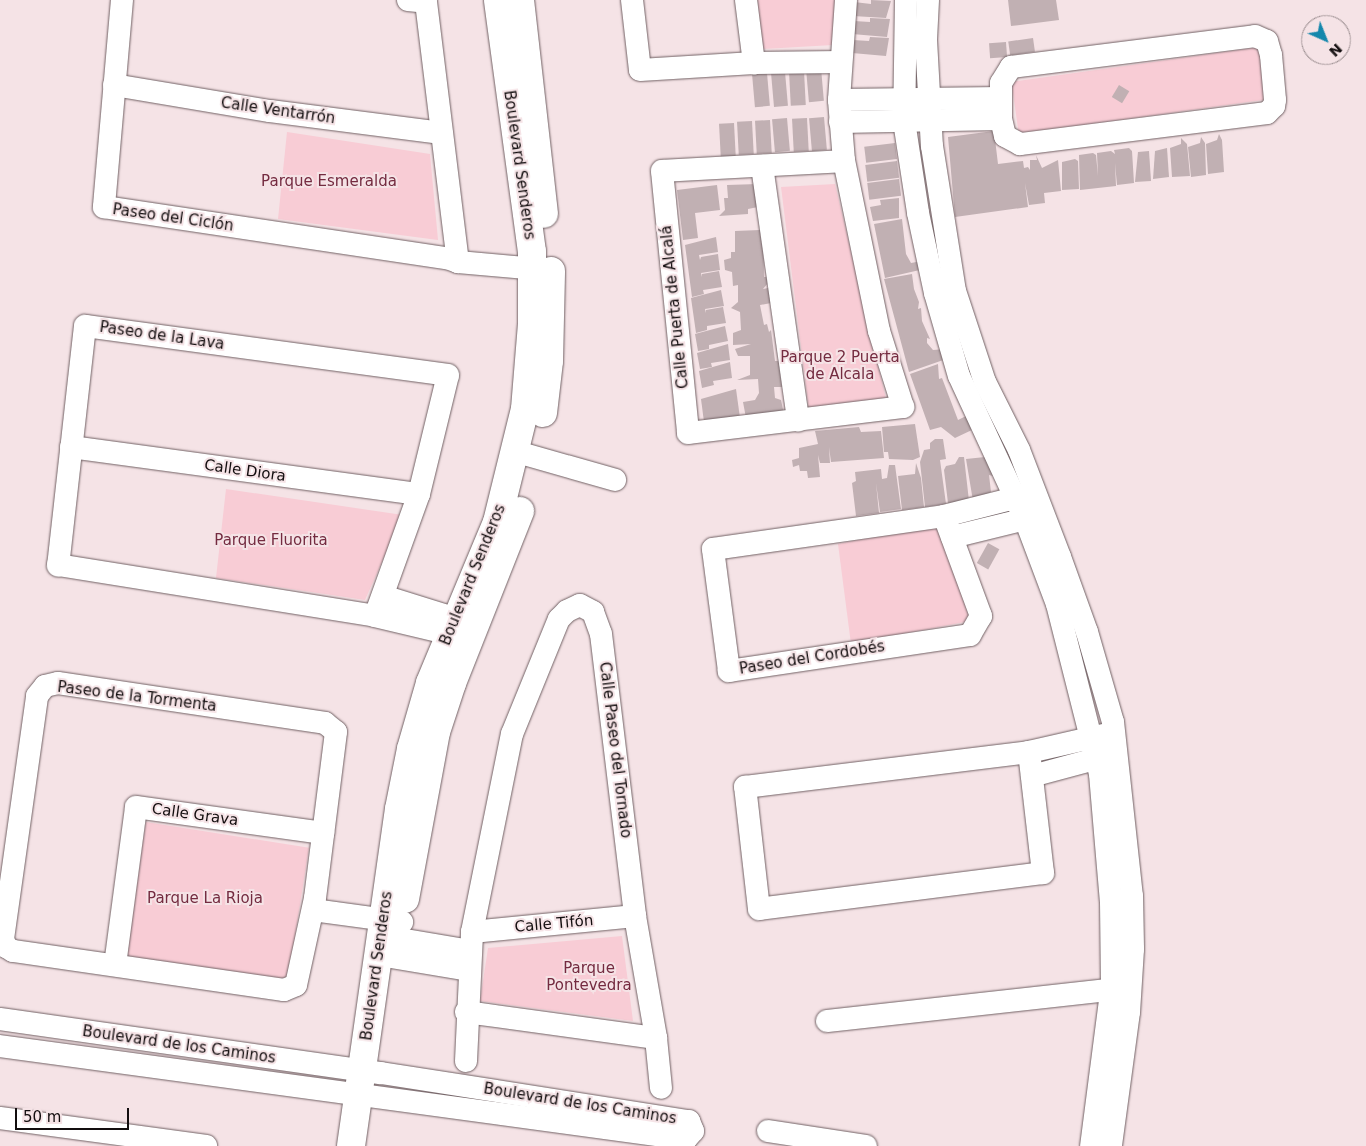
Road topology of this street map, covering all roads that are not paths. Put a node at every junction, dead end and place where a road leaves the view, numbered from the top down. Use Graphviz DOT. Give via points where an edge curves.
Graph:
graph roads {
  1 [pos="122,0"];
  2 [pos="498,0"];
  3 [pos="520,0"];
  4 [pos="632,0"];
  5 [pos="746,0"];
  6 [pos="846,0"];
  7 [pos="906,0"];
  8 [pos="928,0"];
  9 [pos="417,1"];
  10 [pos="841,62"];
  11 [pos="754,63"];
  12 [pos="114,85"];
  13 [pos="839,100"];
  14 [pos="1001,108"];
  15 [pos="930,109"];
  16 [pos="904,110"];
  17 [pos="840,122"];
  18 [pos="442,133"];
  19 [pos="844,161"];
  20 [pos="762,166"];
  21 [pos="454,258"];
  22 [pos="541,261"];
  23 [pos="798,420"];
  24 [pos="71,447"];
  25 [pos="526,454"];
  26 [pos="615,480"];
  27 [pos="418,494"];
  28 [pos="1025,495"];
  29 [pos="944,516"];
  30 [pos="1035,517"];
  31 [pos="952,537"];
  32 [pos="379,606"];
  33 [pos="463,629"];
  34 [pos="1105,745"];
  35 [pos="1029,752"];
  36 [pos="1032,776"];
  37 [pos="323,833"];
  38 [pos="314,904"];
  39 [pos="635,916"];
  40 [pos="392,931"];
  41 [pos="471,951"];
  42 [pos="115,965"];
  43 [pos="1121,989"];
  44 [pos="466,1012"];
  45 [pos="0,1019"];
  46 [pos="827,1020"];
  47 [pos="656,1038"];
  48 [pos="0,1046"];
  49 [pos="466,1061"];
  50 [pos="370,1083"];
  51 [pos="661,1088"];
  52 [pos="0,1118"];
  53 [pos="768,1131"];
  54 [pos="89,1137"];
  55 [pos="206,1146"];
  56 [pos="351,1146"];
  57 [pos="371,1146"];
  58 [pos="866,1146"];
  59 [pos="1091,1146"];
  60 [pos="1111,1146"];
  1 -- 12 [label="street, Paseo del Ciclón"];
  2 -- 22 [label="main road, Boulevard Senderos"];
  3 -- 22 [label="main road, Boulevard Senderos"];
  4 -- 11 [label="street" via="640,70"];
  5 -- 11 [label="street"];
  6 -- 10 [label="street, Calle Puerta de Alcalá"];
  7 -- 16 [label="street"];
  8 -- 15 [label="street"];
  9 -- 18 [label="street"];
  10 -- 11 [label="street"];
  10 -- 13 [label="street, Calle Puerta de Alcalá"];
  12 -- 18 [label="street, Calle Ventarrón" via="270,111"];
  12 -- 21 [label="street, Paseo del Ciclón" via="104,208"];
  13 -- 16 [label="street"];
  13 -- 17 [label="street, Calle Puerta de Alcalá"];
  14 -- 14 [label="street" via="1005,136 1020,144 1267,113 1275,100 1270,48 1266,40 1255,36 1018,65 1011,67 1002,77"];
  14 -- 15 [label="street"];
  15 -- 16 [label="street"];
  15 -- 28 [label="street" via="936,178 955,291"];
  16 -- 17 [label="street"];
  16 -- 28 [label="street" via="918,213 935,293 959,376"];
  17 -- 19 [label="street, Calle Puerta de Alcalá"];
  18 -- 21 [label="street"];
  19 -- 20 [label="street, Calle Puerta de Alcalá"];
  19 -- 23 [label="street, Calle Puerta de Alcalá" via="879,331 903,407"];
  20 -- 23 [label="street"];
  20 -- 23 [label="street, Calle Puerta de Alcalá" via="662,172 688,433"];
  21 -- 22 [label="street, Paseo del Ciclón"];
  22 -- 25 [label="main road, Boulevard Senderos" via="542,309 550,361"];
  24 -- 27 [label="street, Calle Diora"];
  24 -- 27 [label="street, Paseo de la Lava" via="85,326 448,375"];
  24 -- 32 [label="street, Paseo de la Lava" via="58,564"];
  25 -- 26 [label="street"];
  25 -- 33 [label="main road, Boulevard Senderos" via="518,517"];
  27 -- 32 [label="street, Paseo de la Lava"];
  28 -- 29 [label="street"];
  28 -- 30 [label="street"];
  29 -- 31 [label="street, Paseo del Cordobés"];
  29 -- 31 [label="street, Paseo del Cordobés" via="714,549 729,671 970,634 981,616"];
  30 -- 31 [label="street"];
  30 -- 34 [label="street" via="1056,604"];
  32 -- 33 [label="street, Paseo de la Lava"];
  33 -- 40 [label="main road, Boulevard Senderos" via="436,732"];
  34 -- 35 [label="street"];
  34 -- 36 [label="street"];
  34 -- 43 [label="street" via="1111,902"];
  35 -- 36 [label="street"];
  35 -- 36 [label="street" via="745,787 759,909 1043,873"];
  37 -- 38 [label="street, Paseo de la Tormenta"];
  37 -- 42 [label="street, Calle Grava" via="136,807"];
  37 -- 42 [label="street, Paseo de la Tormenta" via="336,732 331,726 58,683 45,686 37,696 3,939 12,951"];
  38 -- 40 [label="street"];
  38 -- 42 [label="street, Paseo de la Tormenta" via="300,976 296,985 284,990"];
  39 -- 41 [label="street, Calle Tifón"];
  39 -- 41 [label="street, Calle Paseo del Tornado" via="600,634 593,612 580,604 560,619 512,734"];
  39 -- 47 [label="street, Calle Paseo del Tornado"];
  40 -- 41 [label="street"];
  40 -- 50 [label="main road, Boulevard Senderos"];
  41 -- 44 [label="street, Calle Paseo del Tornado"];
  43 -- 46 [label="street"];
  43 -- 59 [label="street"];
  43 -- 60 [label="street"];
  44 -- 47 [label="street"];
  44 -- 49 [label="street, Calle Paseo del Tornado"];
  45 -- 50 [label="street, Boulevard de los Caminos"];
  47 -- 51 [label="street, Calle Paseo del Tornado"];
  48 -- 50 [label="street, Boulevard de los Caminos"];
  50 -- 50 [label="street, Boulevard de los Caminos" via="686,1139 693,1131 689,1121"];
  50 -- 56 [label="main road, Boulevard Senderos"];
  50 -- 57 [label="main road, Boulevard Senderos"];
  52 -- 54 [label="street"];
  53 -- 58 [label="street"];
  54 -- 55 [label="street"];
}
